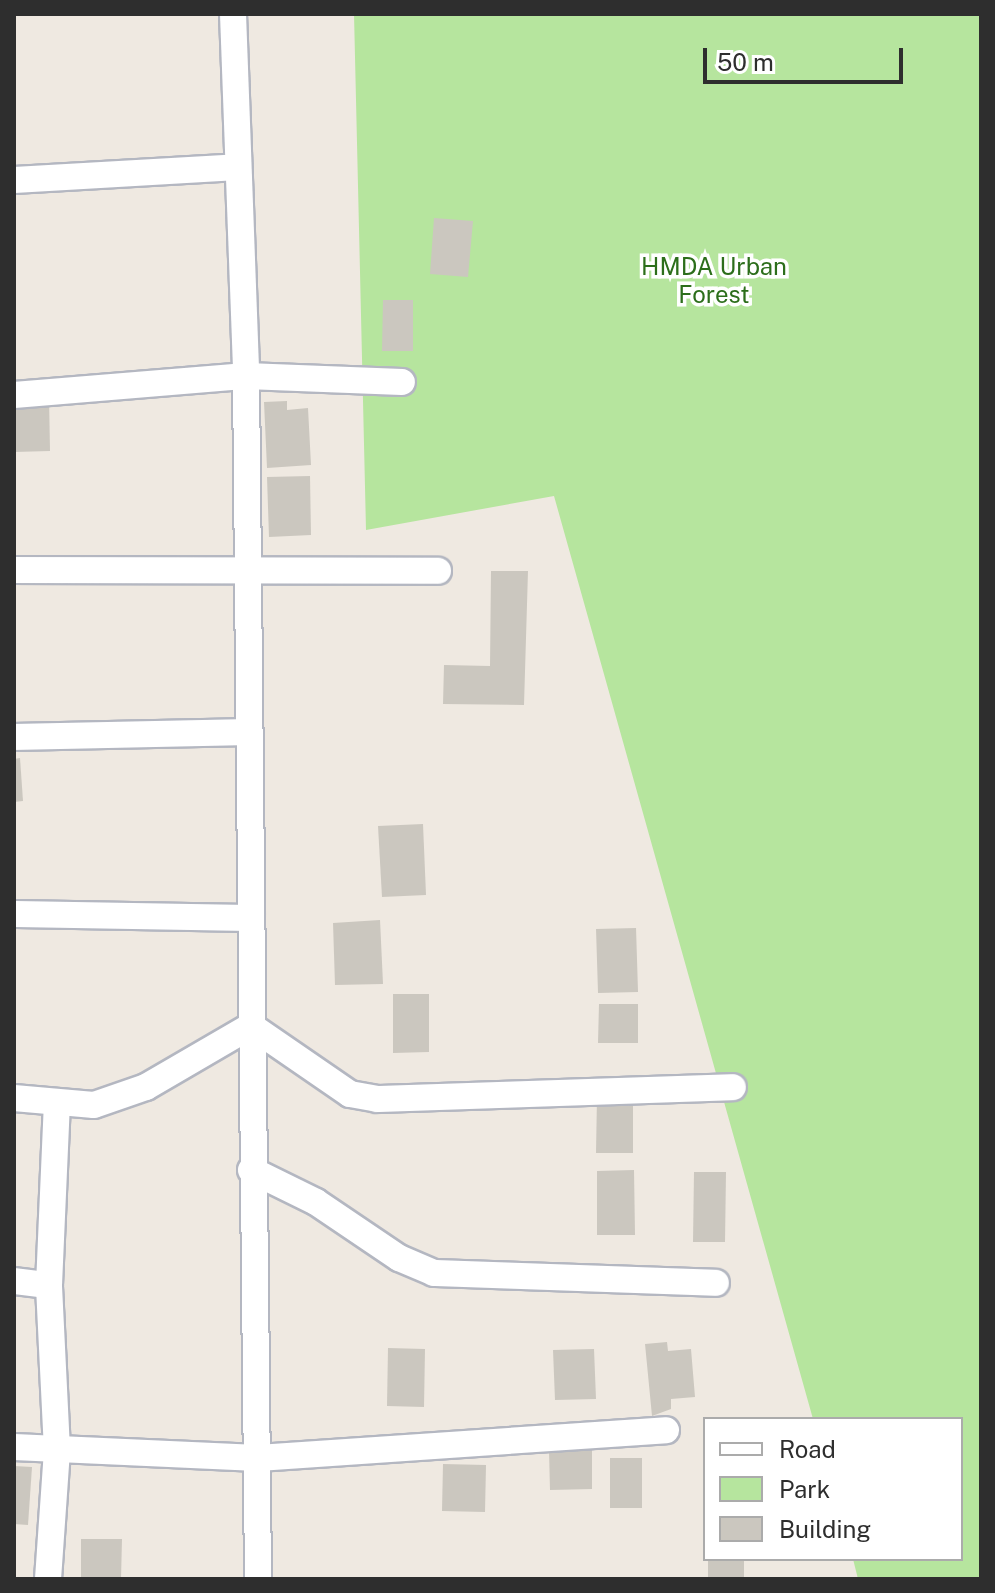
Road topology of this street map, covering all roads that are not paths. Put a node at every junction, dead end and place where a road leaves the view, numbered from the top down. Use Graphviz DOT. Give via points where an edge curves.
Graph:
graph roads {
  1 [pos="233,14"];
  2 [pos="238,167"];
  3 [pos="14,180"];
  4 [pos="246,376"];
  5 [pos="402,382"];
  6 [pos="14,395"];
  7 [pos="247,568"];
  8 [pos="14,570"];
  9 [pos="438,571"];
  10 [pos="249,732"];
  11 [pos="14,737"];
  12 [pos="14,914"];
  13 [pos="251,918"];
  14 [pos="251,1026"];
  15 [pos="733,1087"];
  16 [pos="14,1098"];
  17 [pos="57,1103"];
  18 [pos="251,1170"];
  19 [pos="14,1281"];
  20 [pos="716,1283"];
  21 [pos="49,1285"];
  22 [pos="666,1430"];
  23 [pos="14,1447"];
  24 [pos="57,1450"];
  25 [pos="258,1458"];
  26 [pos="48,1579"];
  27 [pos="258,1579"];
  1 -- 2 [label="street"];
  2 -- 3 [label="street"];
  2 -- 4 [label="street"];
  4 -- 5 [label="street"];
  4 -- 6 [label="street"];
  4 -- 7 [label="street"];
  7 -- 8 [label="street"];
  7 -- 9 [label="street"];
  7 -- 10 [label="street"];
  10 -- 11 [label="street"];
  10 -- 13 [label="street"];
  12 -- 13 [label="street"];
  13 -- 14 [label="street"];
  14 -- 15 [label="street" via="350,1094 377,1099"];
  14 -- 17 [label="street" via="146,1087 94,1105"];
  14 -- 18 [label="street"];
  16 -- 17 [label="street"];
  17 -- 21 [label="street"];
  18 -- 20 [label="street" via="316,1202 399,1258 434,1273"];
  18 -- 25 [label="street"];
  19 -- 21 [label="street"];
  21 -- 24 [label="street"];
  22 -- 25 [label="street"];
  23 -- 24 [label="street"];
  24 -- 25 [label="street"];
  24 -- 26 [label="street"];
  25 -- 27 [label="street"];
}
